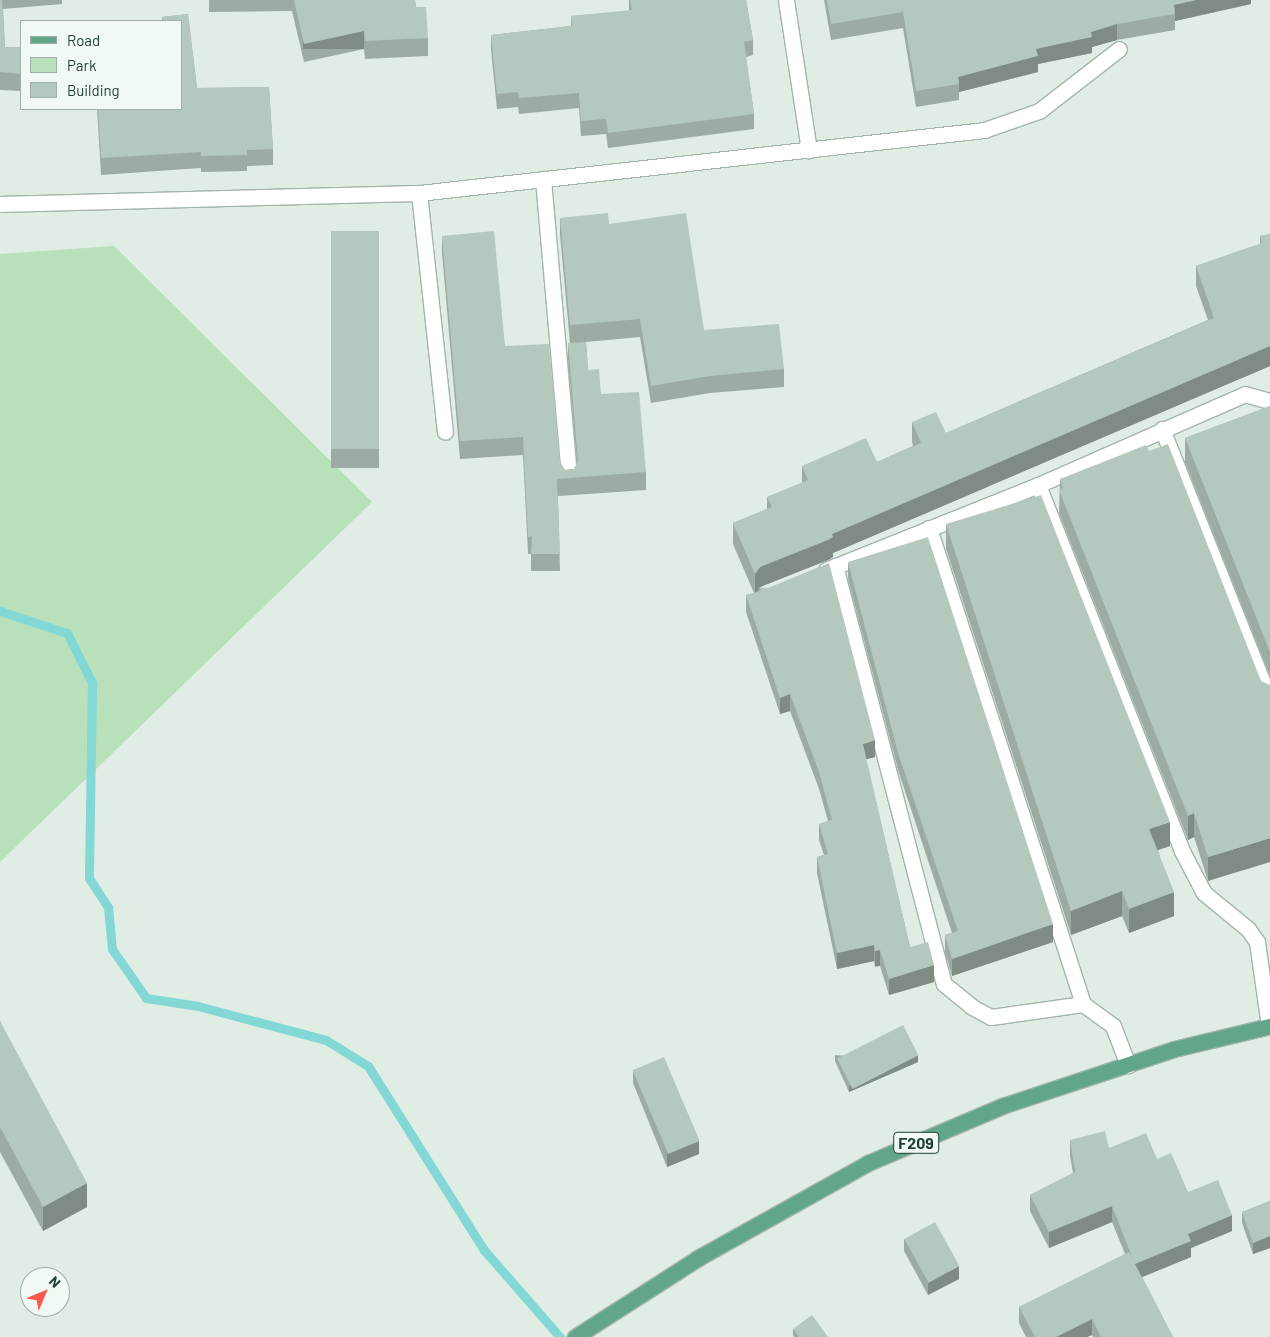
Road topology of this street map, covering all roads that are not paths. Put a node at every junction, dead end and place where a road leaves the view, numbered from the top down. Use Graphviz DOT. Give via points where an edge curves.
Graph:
graph roads {
  1 [pos="786,0"];
  2 [pos="1119,49"];
  3 [pos="809,150"];
  4 [pos="544,179"];
  5 [pos="419,193"];
  6 [pos="0,204"];
  7 [pos="1270,402"];
  8 [pos="1162,429"];
  9 [pos="445,432"];
  10 [pos="569,479"];
  11 [pos="1038,485"];
  12 [pos="929,528"];
  13 [pos="834,566"];
  14 [pos="808,577"];
  15 [pos="1270,702"];
  16 [pos="1083,1004"];
  17 [pos="1269,1026"];
  18 [pos="1128,1064"];
  19 [pos="575,1337"];
  1 -- 3 [label="street"];
  2 -- 3 [label="street" via="1040,111 984,130"];
  3 -- 4 [label="street"];
  4 -- 5 [label="street"];
  4 -- 10 [label="street"];
  5 -- 6 [label="street"];
  5 -- 9 [label="street"];
  7 -- 8 [label="street" via="1246,394"];
  8 -- 11 [label="street"];
  8 -- 15 [label="street"];
  11 -- 12 [label="street"];
  11 -- 17 [label="street" via="1182,851 1204,893 1248,929 1257,942"];
  12 -- 13 [label="street"];
  12 -- 16 [label="street"];
  13 -- 14 [label="street"];
  13 -- 16 [label="street" via="944,984 972,1007 991,1017"];
  16 -- 18 [label="street" via="1114,1026"];
  17 -- 18 [label="main road, F209"];
  18 -- 19 [label="main road, F209" via="1002,1106 868,1163 698,1258"];
}
